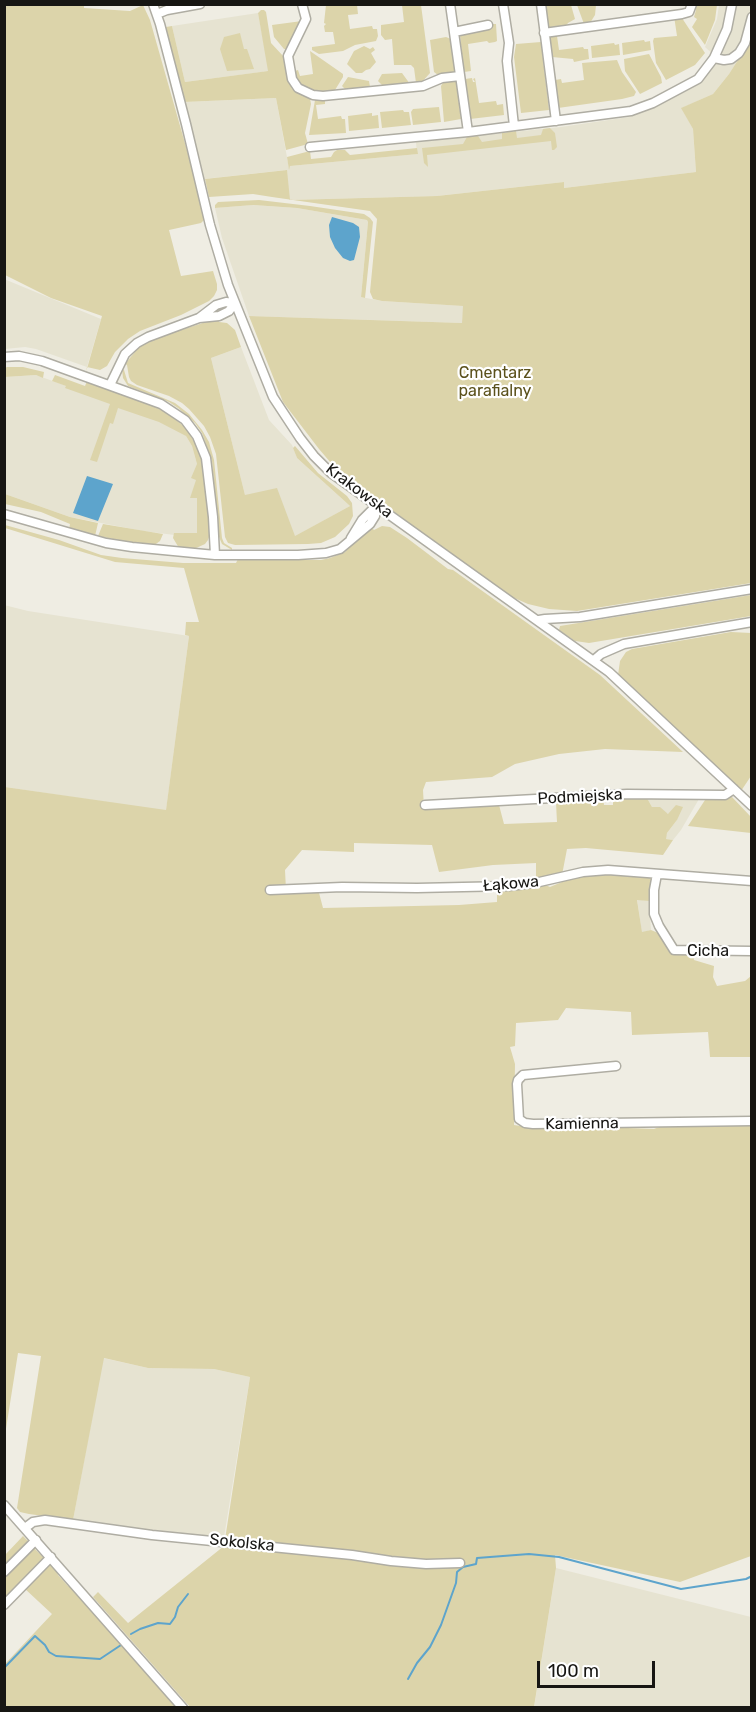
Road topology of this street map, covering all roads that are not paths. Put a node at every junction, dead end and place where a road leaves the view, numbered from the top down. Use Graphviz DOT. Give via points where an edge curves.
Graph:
graph roads {
  1 [pos="153,4"];
  2 [pos="200,4"];
  3 [pos="302,4"];
  4 [pos="450,4"];
  5 [pos="503,4"];
  6 [pos="541,4"];
  7 [pos="692,4"];
  8 [pos="732,4"];
  9 [pos="157,14"];
  10 [pos="752,17"];
  11 [pos="488,25"];
  12 [pos="454,32"];
  13 [pos="544,33"];
  14 [pos="714,58"];
  15 [pos="460,76"];
  16 [pos="556,121"];
  17 [pos="514,126"];
  18 [pos="468,132"];
  19 [pos="310,147"];
  20 [pos="234,303"];
  21 [pos="4,357"];
  22 [pos="110,385"];
  23 [pos="376,506"];
  24 [pos="4,514"];
  25 [pos="215,555"];
  26 [pos="752,589"];
  27 [pos="539,621"];
  28 [pos="752,622"];
  29 [pos="594,660"];
  30 [pos="734,789"];
  31 [pos="425,806"];
  32 [pos="752,806"];
  33 [pos="657,874"];
  34 [pos="752,881"];
  35 [pos="270,890"];
  36 [pos="752,951"];
  37 [pos="616,1066"];
  38 [pos="752,1121"];
  39 [pos="6,1508"];
  40 [pos="25,1528"];
  41 [pos="36,1540"];
  42 [pos="51,1557"];
  43 [pos="460,1563"];
  44 [pos="4,1572"];
  45 [pos="4,1605"];
  46 [pos="183,1707"];
  1 -- 9 [label="street, Krakowska"];
  2 -- 9 [label="street"];
  3 -- 15 [label="street" via="306,20 288,56 292,79 306,92 323,96 414,87"];
  4 -- 12 [label="street"];
  5 -- 17 [label="street"];
  6 -- 13 [label="street"];
  7 -- 13 [label="street" via="689,12 682,14"];
  8 -- 14 [label="street" via="727,29"];
  9 -- 20 [label="street, Krakowska" via="210,225"];
  10 -- 14 [label="street" via="738,53 724,60"];
  11 -- 12 [label="street"];
  12 -- 15 [label="street"];
  13 -- 16 [label="street"];
  14 -- 16 [label="street" via="698,79 653,103 631,111"];
  15 -- 18 [label="street"];
  16 -- 17 [label="street"];
  17 -- 18 [label="street"];
  18 -- 19 [label="street"];
  20 -- 22 [label="street" via="219,316 199,318 137,343 125,354"];
  20 -- 23 [label="street, Krakowska" via="273,397 300,438 331,473"];
  21 -- 22 [label="street" via="29,357"];
  22 -- 25 [label="street" via="171,409 197,436 206,458"];
  23 -- 25 [label="street" via="370,524 340,549 314,555"];
  23 -- 27 [label="street, Krakowska"];
  24 -- 25 [label="street" via="106,543"];
  26 -- 27 [label="street"];
  27 -- 29 [label="street, Krakowska"];
  28 -- 29 [label="street" via="624,644"];
  29 -- 30 [label="street, Krakowska"];
  30 -- 31 [label="street, Podmiejska" via="725,795 627,794"];
  30 -- 32 [label="street, Krakowska"];
  33 -- 34 [label="street, Łąkowa"];
  33 -- 35 [label="street, Łąkowa" via="595,870 508,886"];
  33 -- 36 [label="street, Cicha" via="654,914 674,950"];
  37 -- 38 [label="street, Kamienna" via="523,1075 518,1080 519,1119 533,1125"];
  39 -- 40 [label="street"];
  40 -- 41 [label="street"];
  40 -- 43 [label="street, Sokolska" via="45,1520 391,1561"];
  41 -- 42 [label="street"];
  41 -- 44 [label="street"];
  42 -- 45 [label="street"];
  42 -- 46 [label="street"];
}
